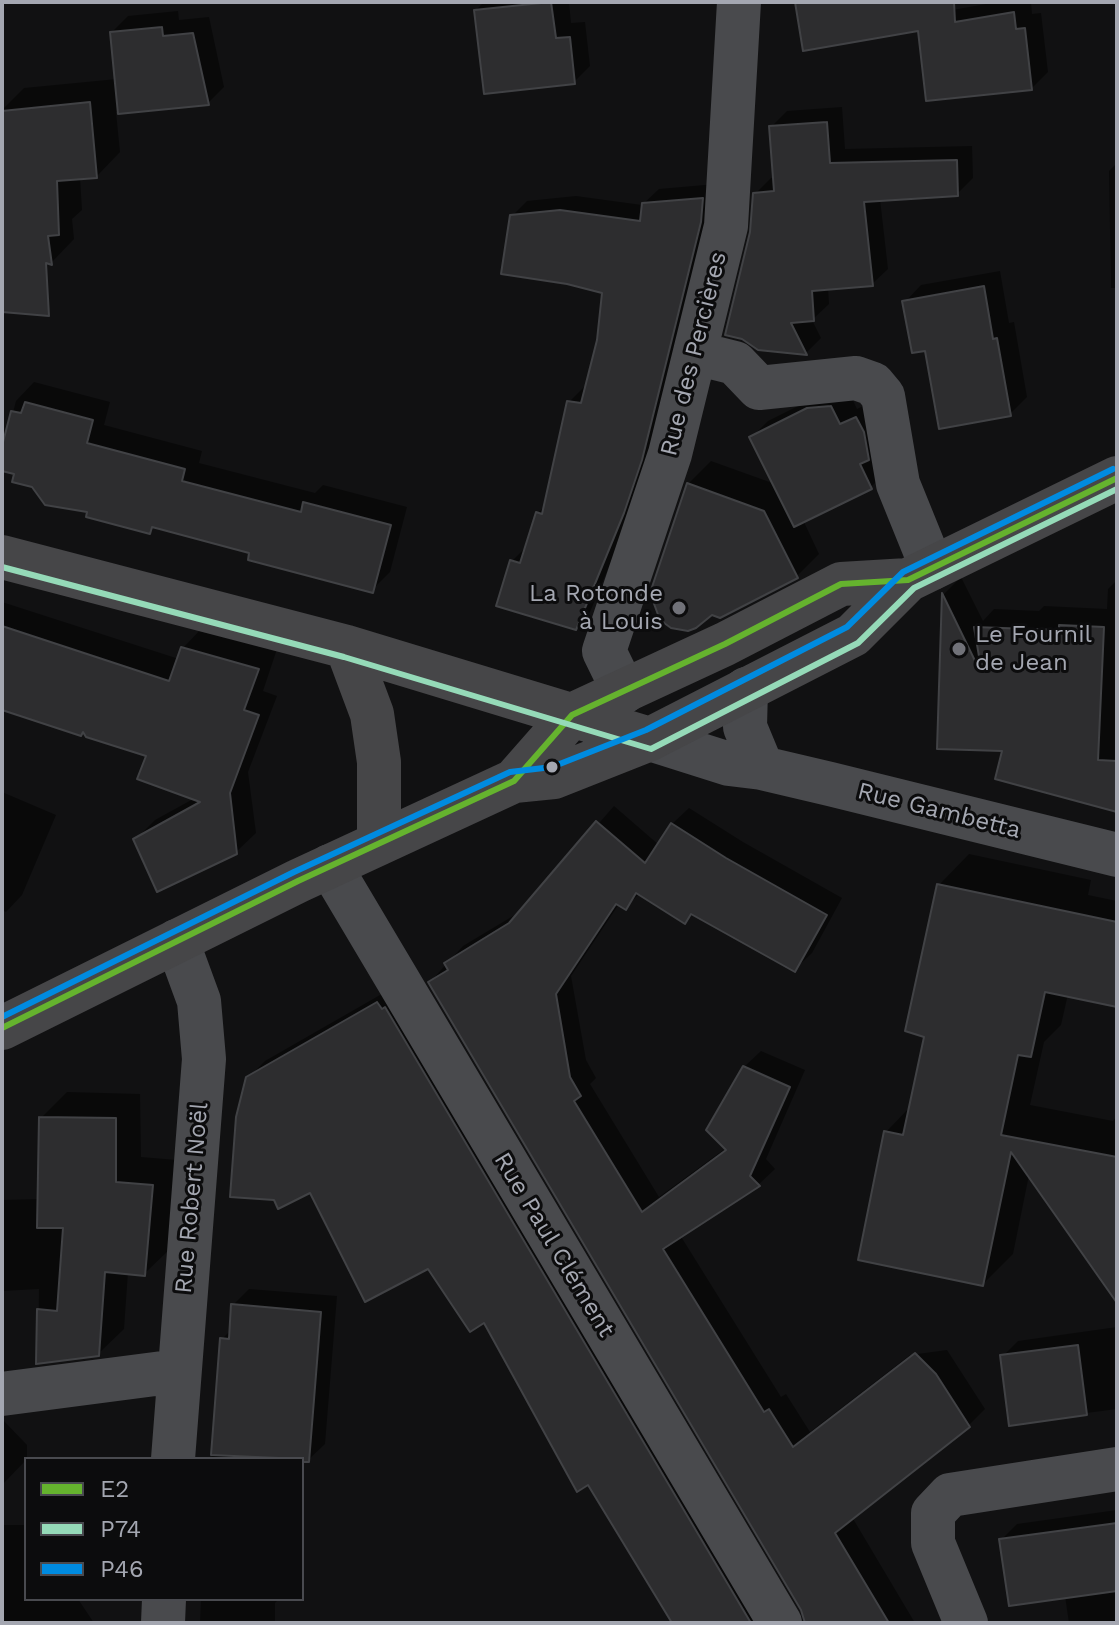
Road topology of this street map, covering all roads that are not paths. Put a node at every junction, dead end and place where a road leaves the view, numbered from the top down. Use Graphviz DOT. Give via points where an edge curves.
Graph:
graph roads {
  1 [pos="739,2"];
  2 [pos="695,353"];
  3 [pos="1117,478"];
  4 [pos="2,557"];
  5 [pos="920,574"];
  6 [pos="347,647"];
  7 [pos="746,689"];
  8 [pos="624,692"];
  9 [pos="572,715"];
  10 [pos="650,739"];
  11 [pos="762,768"];
  12 [pos="514,781"];
  13 [pos="379,843"];
  14 [pos="1117,855"];
  15 [pos="330,866"];
  16 [pos="177,941"];
  17 [pos="2,1028"];
  18 [pos="178,1371"];
  19 [pos="2,1394"];
  20 [pos="173,1457"];
  21 [pos="1117,1469"];
  22 [pos="164,1601"];
  23 [pos="163,1623"];
  24 [pos="780,1623"];
  25 [pos="966,1623"];
  1 -- 2 [label="street, Rue des Percières" via="726,226"];
  2 -- 5 [label="street" via="735,363 759,388 856,378 873,384 883,396"];
  2 -- 8 [label="street, Rue des Percières" via="670,454 604,651"];
  3 -- 5 [label="main road"];
  4 -- 6 [label="main road"];
  5 -- 7 [label="main road" via="853,635"];
  5 -- 8 [label="main road" via="841,584"];
  6 -- 9 [label="main road"];
  6 -- 13 [label="main road" via="374,726"];
  7 -- 10 [label="main road"];
  7 -- 11 [label="street" via="745,727"];
  8 -- 9 [label="main road"];
  9 -- 10 [label="main road"];
  9 -- 12 [label="main road"];
  10 -- 11 [label="street, Rue Gambetta" via="729,764"];
  10 -- 12 [label="main road" via="554,777"];
  11 -- 14 [label="street, Rue Gambetta"];
  12 -- 13 [label="main road"];
  13 -- 15 [label="main road"];
  15 -- 16 [label="main road"];
  15 -- 24 [label="street, Rue Paul Clément"];
  16 -- 17 [label="main road"];
  16 -- 18 [label="street, Rue Robert Noël" via="199,1001 204,1059"];
  18 -- 19 [label="street"];
  18 -- 20 [label="street, Rue Robert Noël"];
  21 -- 25 [label="street" via="950,1495 933,1513 933,1543"];
  22 -- 23 [label="street"];
}
